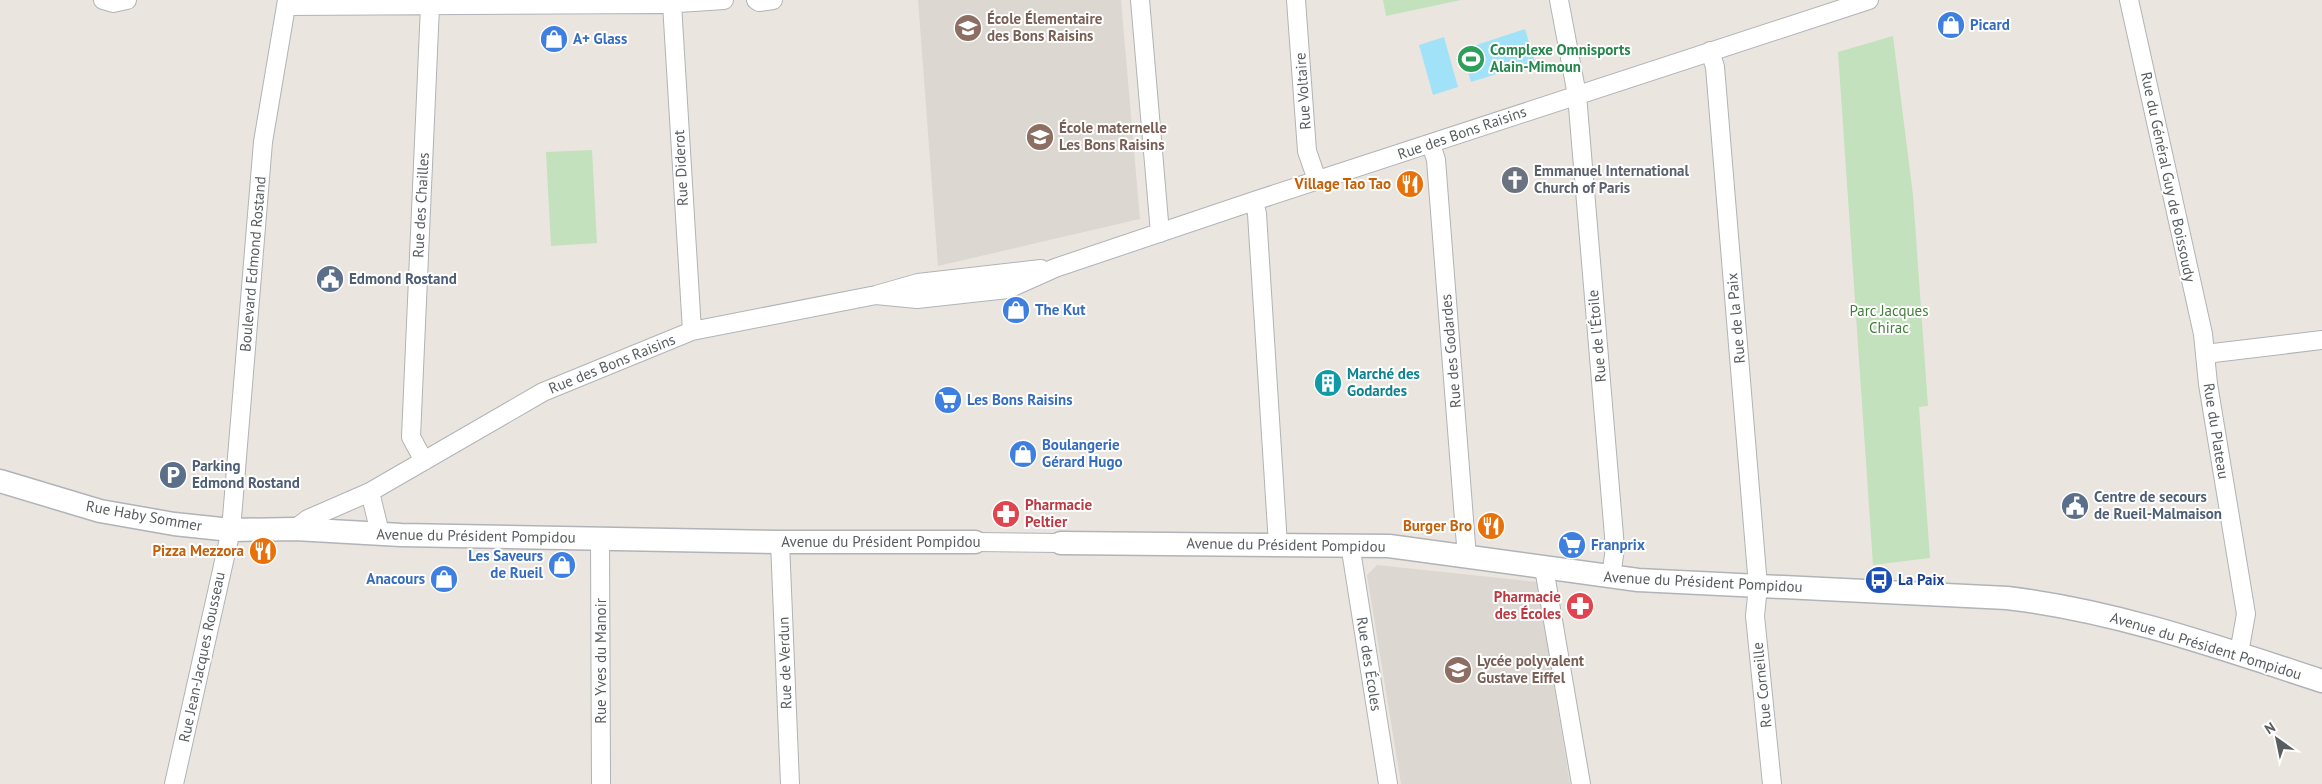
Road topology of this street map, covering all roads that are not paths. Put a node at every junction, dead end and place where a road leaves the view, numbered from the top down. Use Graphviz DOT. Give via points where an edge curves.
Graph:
graph roads {
  1 [pos="103,0"];
  2 [pos="127,0"];
  3 [pos="724,0"];
  4 [pos="756,0"];
  5 [pos="773,0"];
  6 [pos="1140,0"];
  7 [pos="1296,0"];
  8 [pos="1559,0"];
  9 [pos="1869,0"];
  10 [pos="2129,0"];
  11 [pos="286,3"];
  12 [pos="672,4"];
  13 [pos="430,6"];
  14 [pos="1710,51"];
  15 [pos="1577,95"];
  16 [pos="1431,144"];
  17 [pos="1317,180"];
  18 [pos="1254,201"];
  19 [pos="1160,233"];
  20 [pos="692,331"];
  21 [pos="2322,340"];
  22 [pos="2205,354"];
  23 [pos="424,461"];
  24 [pos="0,481"];
  25 [pos="370,492"];
  26 [pos="295,529"];
  27 [pos="231,530"];
  28 [pos="380,533"];
  29 [pos="600,539"];
  30 [pos="780,542"];
  31 [pos="975,542"];
  32 [pos="1061,543"];
  33 [pos="1350,544"];
  34 [pos="1278,545"];
  35 [pos="1467,558"];
  36 [pos="1544,568"];
  37 [pos="1612,578"];
  38 [pos="1758,586"];
  39 [pos="2238,653"];
  40 [pos="2322,681"];
  41 [pos="174,784"];
  42 [pos="600,784"];
  43 [pos="790,784"];
  44 [pos="1388,784"];
  45 [pos="1581,784"];
  46 [pos="1772,784"];
  1 -- 2 [label="street" via="113,3"];
  3 -- 12 [label="street"];
  4 -- 5 [label="street"];
  6 -- 19 [label="street"];
  7 -- 17 [label="street, Rue Voltaire" via="1307,151"];
  8 -- 15 [label="street, Rue de l'Étoile"];
  9 -- 14 [label="street, Rue des Bons Raisins"];
  10 -- 22 [label="street, Rue du Général Guy de Boissoudy"];
  11 -- 13 [label="street"];
  11 -- 27 [label="street, Boulevard Edmond Rostand" via="263,142"];
  12 -- 13 [label="street"];
  12 -- 20 [label="street, Rue Diderot"];
  13 -- 23 [label="street, Rue des Chailles" via="411,437"];
  14 -- 15 [label="street, Rue des Bons Raisins"];
  14 -- 38 [label="street, Rue de la Paix" via="1716,77"];
  15 -- 16 [label="street, Rue des Bons Raisins"];
  15 -- 37 [label="street, Rue de l'Étoile" via="1615,548"];
  16 -- 17 [label="street, Rue des Bons Raisins"];
  16 -- 35 [label="street, Rue des Godardes" via="1436,160"];
  17 -- 18 [label="street, Rue des Bons Raisins"];
  18 -- 19 [label="street, Rue des Bons Raisins"];
  18 -- 34 [label="street"];
  19 -- 20 [label="street, Rue des Bons Raisins" via="1056,268 918,283 876,295"];
  20 -- 23 [label="street, Rue des Bons Raisins" via="543,392"];
  21 -- 22 [label="street"];
  22 -- 39 [label="street, Rue du Plateau" via="2246,614"];
  23 -- 25 [label="street, Rue des Bons Raisins"];
  24 -- 27 [label="street, Rue Haby Sommer" via="100,512"];
  25 -- 26 [label="street, Rue des Bons Raisins" via="308,519"];
  25 -- 28 [label="street"];
  26 -- 27 [label="street"];
  26 -- 28 [label="street, Avenue du Président Pompidou"];
  27 -- 41 [label="street, Rue Jean-Jacques Rousseau"];
  28 -- 29 [label="street, Avenue du Président Pompidou"];
  29 -- 30 [label="street, Avenue du Président Pompidou"];
  29 -- 42 [label="street, Rue Yves du Manoir"];
  30 -- 31 [label="street, Avenue du Président Pompidou"];
  30 -- 43 [label="street, Rue de Verdun"];
  31 -- 32 [label="street, Avenue du Président Pompidou"];
  32 -- 34 [label="street, Avenue du Président Pompidou"];
  33 -- 34 [label="street, Avenue du Président Pompidou"];
  33 -- 35 [label="street, Avenue du Président Pompidou" via="1389,546"];
  33 -- 44 [label="street, Rue des Écoles"];
  35 -- 36 [label="street, Avenue du Président Pompidou"];
  36 -- 37 [label="street, Avenue du Président Pompidou"];
  36 -- 45 [label="street"];
  37 -- 38 [label="street, Avenue du Président Pompidou"];
  38 -- 39 [label="street, Avenue du Président Pompidou" via="2053,603 2144,624"];
  38 -- 46 [label="street, Rue Corneille" via="1755,616"];
  39 -- 40 [label="street, Avenue du Président Pompidou"];
}
